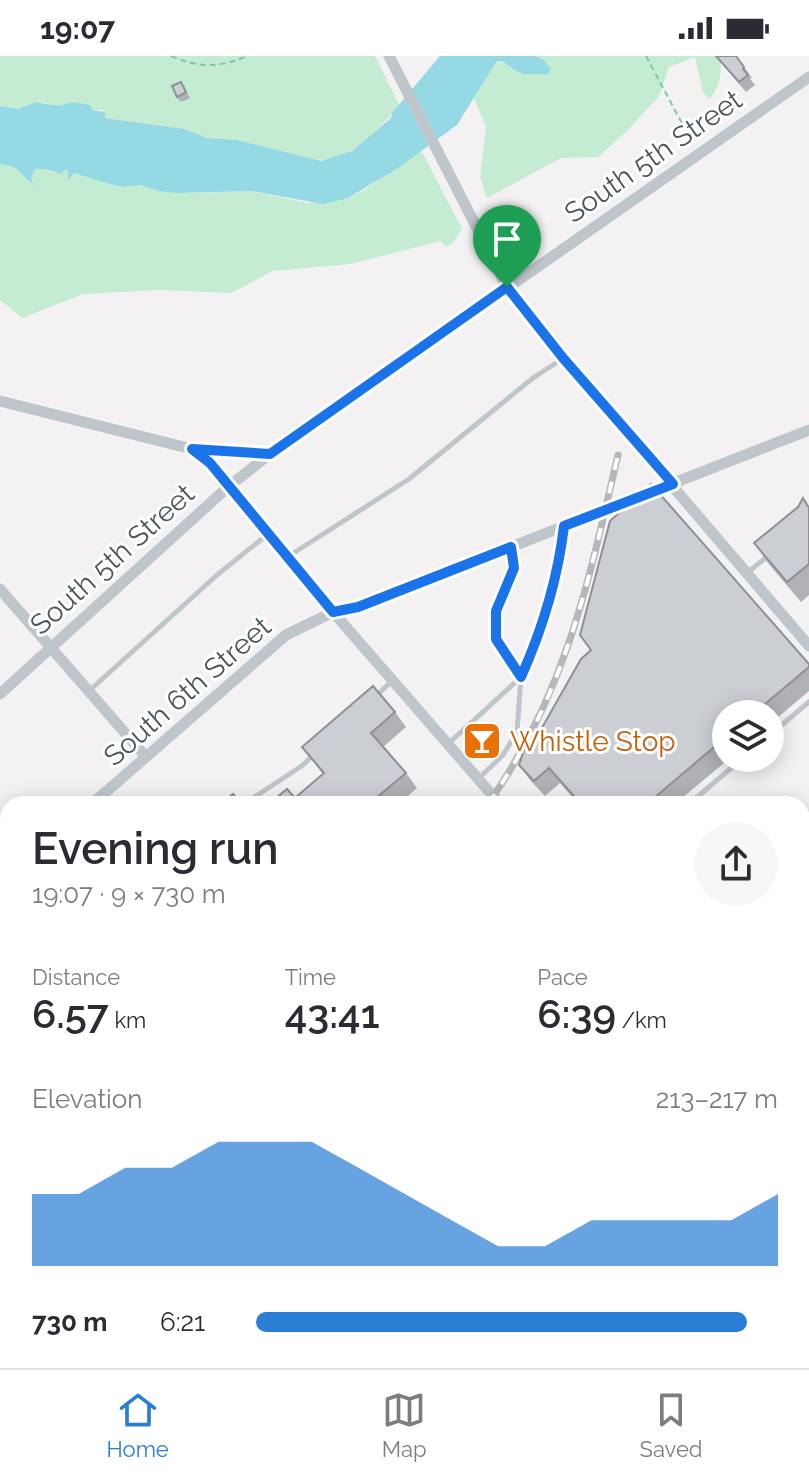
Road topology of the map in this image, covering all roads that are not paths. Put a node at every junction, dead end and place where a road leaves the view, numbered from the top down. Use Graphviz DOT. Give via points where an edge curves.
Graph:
graph roads {
  1 [pos="389,56"];
  2 [pos="809,77"];
  3 [pos="507,287"];
  4 [pos="563,358"];
  5 [pos="0,401"];
  6 [pos="809,430"];
  7 [pos="192,449"];
  8 [pos="270,454"];
  9 [pos="673,484"];
  10 [pos="228,487"];
  11 [pos="564,526"];
  12 [pos="269,533"];
  13 [pos="511,547"];
  14 [pos="772,553"];
  15 [pos="289,556"];
  16 [pos="747,573"];
  17 [pos="0,589"];
  18 [pos="333,612"];
  19 [pos="809,646"];
  20 [pos="50,647"];
  21 [pos="521,677"];
  22 [pos="392,680"];
  23 [pos="89,691"];
  24 [pos="0,694"];
  25 [pos="370,701"];
  26 [pos="809,702"];
  27 [pos="784,723"];
  28 [pos="448,744"];
  29 [pos="314,755"];
  30 [pos="146,757"];
  31 [pos="727,772"];
  32 [pos="478,779"];
  33 [pos="101,796"];
  34 [pos="256,796"];
  35 [pos="493,796"];
  36 [pos="698,796"];
  1 -- 3 [label="street"];
  2 -- 3 [label="street, South 5th Street"];
  3 -- 4 [label="street"];
  3 -- 8 [label="street, South 5th Street"];
  4 -- 9 [label="street"];
  4 -- 15 [label="lane" via="409,479"];
  5 -- 7 [label="street"];
  6 -- 9 [label="street, South 6th Street"];
  7 -- 8 [label="street"];
  7 -- 10 [label="street"];
  8 -- 10 [label="street, South 5th Street"];
  9 -- 11 [label="street, South 6th Street"];
  9 -- 16 [label="street"];
  10 -- 12 [label="street"];
  10 -- 20 [label="street, South 5th Street"];
  11 -- 13 [label="street, South 6th Street"];
  11 -- 21 [label="lane" via="535,646"];
  12 -- 15 [label="street"];
  12 -- 23 [label="lane"];
  13 -- 18 [label="street, South 6th Street"];
  13 -- 21 [label="lane" via="514,568 496,611 496,639"];
  14 -- 16 [label="lane"];
  15 -- 18 [label="street"];
  16 -- 19 [label="street"];
  17 -- 20 [label="street"];
  18 -- 22 [label="street"];
  18 -- 30 [label="street, South 6th Street" via="286,635"];
  20 -- 23 [label="street"];
  20 -- 24 [label="street, South 5th Street"];
  21 -- 28 [label="lane"];
  21 -- 32 [label="lane" via="517,732"];
  22 -- 25 [label="lane"];
  22 -- 28 [label="street"];
  23 -- 30 [label="street"];
  26 -- 27 [label="lane"];
  28 -- 32 [label="street"];
  29 -- 34 [label="lane"];
  30 -- 33 [label="street, South 6th Street"];
  31 -- 36 [label="lane"];
  32 -- 35 [label="street"];
}
